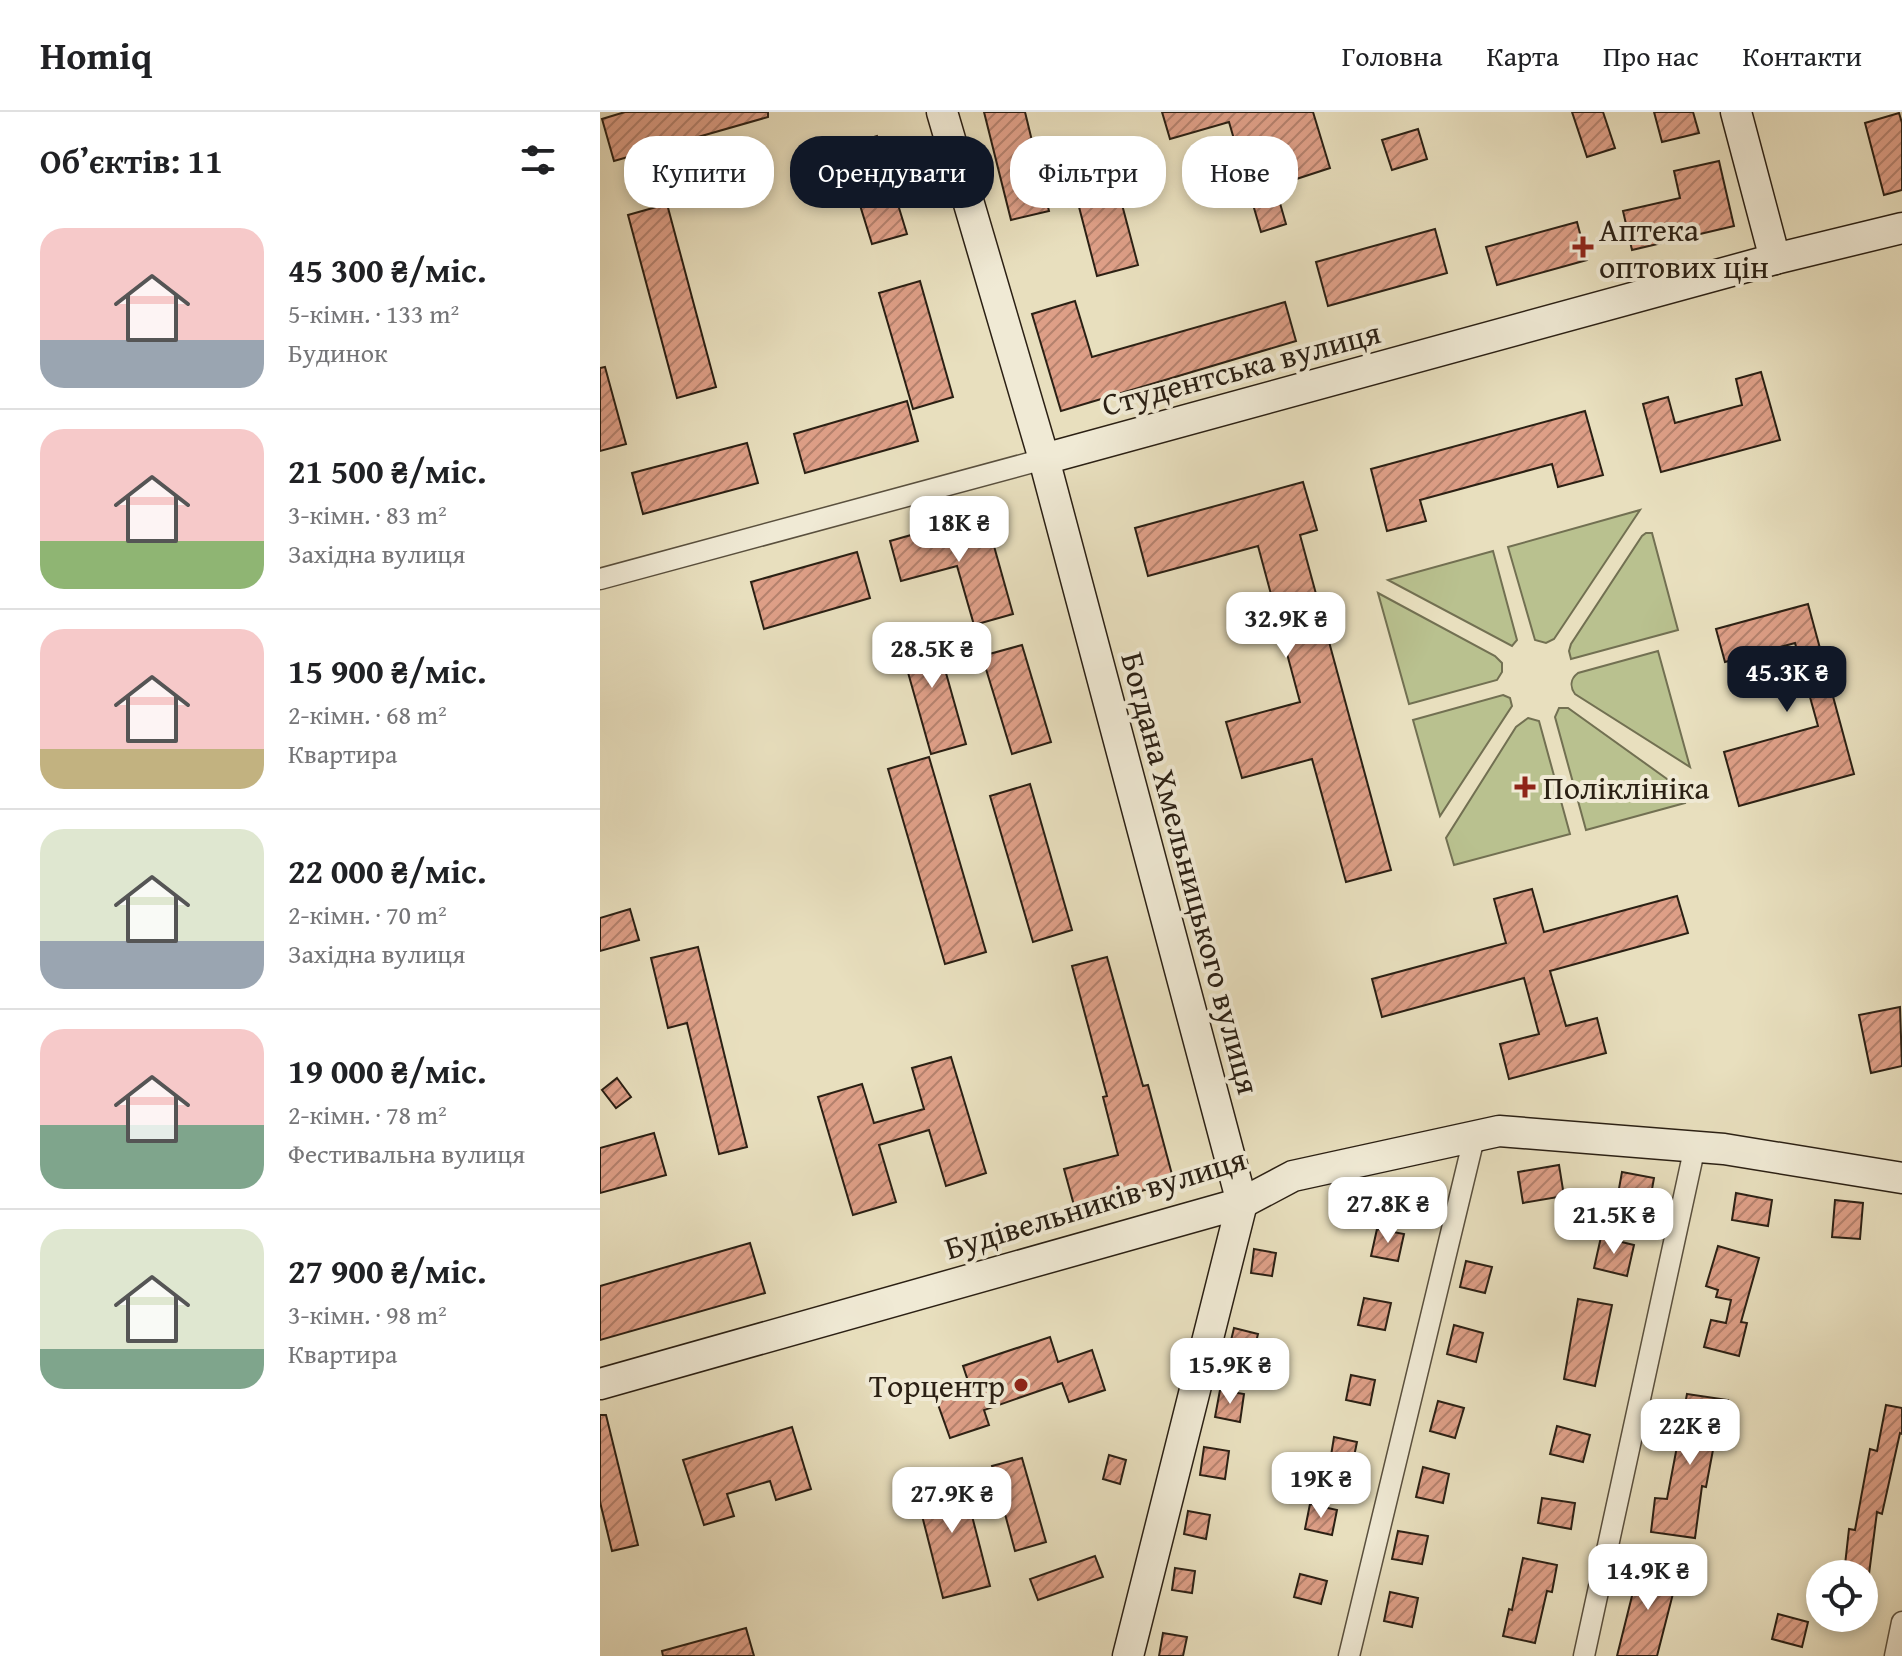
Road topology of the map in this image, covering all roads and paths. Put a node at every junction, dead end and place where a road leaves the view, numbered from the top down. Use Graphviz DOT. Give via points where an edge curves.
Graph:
graph roads {
  1 [pos="942,112"];
  2 [pos="1736,112"];
  3 [pos="1902,228"];
  4 [pos="1775,259"];
  5 [pos="1044,459"];
  6 [pos="600,579"];
  7 [pos="1474,1138"];
  8 [pos="1695,1146"];
  9 [pos="1902,1178"];
  10 [pos="1242,1203"];
  11 [pos="600,1384"];
  12 [pos="1902,1622"];
  13 [pos="1128,1656"];
  14 [pos="1349,1656"];
  15 [pos="1584,1656"];
  16 [pos="1895,1656"];
  1 -- 5 [label="street, Богдана Хмельницького вулиця"];
  2 -- 4 [label="street"];
  3 -- 4 [label="street, Студентська вулиця"];
  4 -- 5 [label="street, Студентська вулиця"];
  5 -- 6 [label="street, Студентська вулиця"];
  5 -- 10 [label="street, Богдана Хмельницького вулиця"];
  7 -- 8 [label="street, Будівельників вулиця" via="1499,1131"];
  7 -- 10 [label="street, Будівельників вулиця" via="1293,1176"];
  7 -- 14 [label="street"];
  8 -- 9 [label="street, Будівельників вулиця"];
  8 -- 15 [label="street"];
  10 -- 11 [label="street, Будівельників вулиця"];
  10 -- 13 [label="street, Богдана Хмельницького вулиця"];
  12 -- 16 [label="street"];
}
